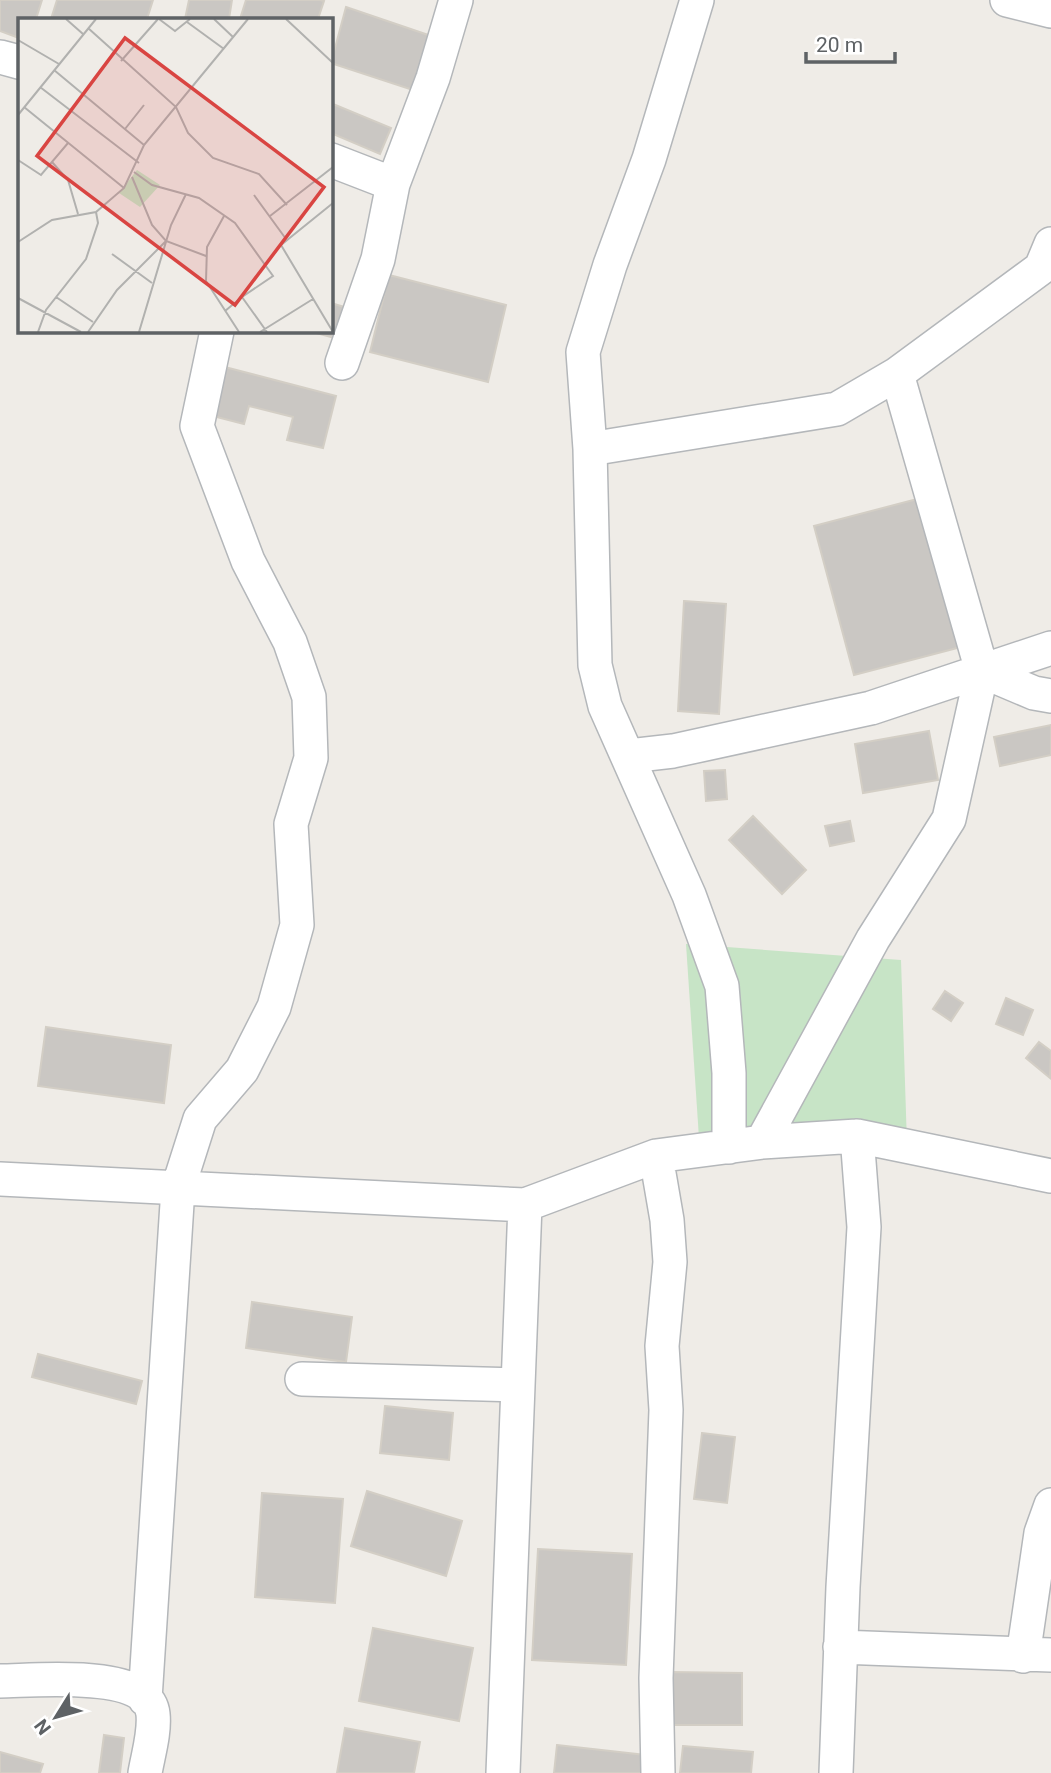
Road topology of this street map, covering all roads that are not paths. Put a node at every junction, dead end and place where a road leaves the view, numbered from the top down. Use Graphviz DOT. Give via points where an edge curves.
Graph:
graph roads {
  1 [pos="456,0"];
  2 [pos="697,0"];
  3 [pos="1007,0"];
  4 [pos="1051,11"];
  5 [pos="0,57"];
  6 [pos="18,62"];
  7 [pos="332,160"];
  8 [pos="393,184"];
  9 [pos="1051,244"];
  10 [pos="217,332"];
  11 [pos="342,363"];
  12 [pos="897,374"];
  13 [pos="590,449"];
  14 [pos="1051,648"];
  15 [pos="982,671"];
  16 [pos="1051,696"];
  17 [pos="629,756"];
  18 [pos="857,1136"];
  19 [pos="762,1142"];
  20 [pos="729,1147"];
  21 [pos="656,1156"];
  22 [pos="1051,1176"];
  23 [pos="0,1179"];
  24 [pos="178,1188"];
  25 [pos="525,1205"];
  26 [pos="302,1379"];
  27 [pos="518,1385"];
  28 [pos="1051,1505"];
  29 [pos="840,1647"];
  30 [pos="1037,1656"];
  31 [pos="0,1681"];
  32 [pos="145,1699"];
  33 [pos="145,1773"];
  34 [pos="503,1773"];
  35 [pos="658,1773"];
  36 [pos="836,1773"];
  1 -- 8 [label="street" via="433,78"];
  2 -- 13 [label="street" via="583,352"];
  3 -- 4 [label="street"];
  5 -- 6 [label="street"];
  7 -- 8 [label="street"];
  8 -- 11 [label="street" via="378,259"];
  9 -- 12 [label="street" via="1041,268"];
  10 -- 24 [label="street" via="197,426 248,561 290,642 309,697 311,758 291,824 297,925 274,1007 242,1070 200,1119"];
  12 -- 13 [label="street" via="837,409"];
  12 -- 15 [label="street"];
  13 -- 17 [label="street" via="595,665 605,706"];
  14 -- 15 [label="street"];
  15 -- 16 [label="street"];
  15 -- 17 [label="street" via="871,708 673,751"];
  15 -- 19 [label="street" via="949,819 873,939"];
  17 -- 20 [label="street" via="689,895 722,986"];
  18 -- 19 [label="street"];
  18 -- 22 [label="street"];
  18 -- 29 [label="street" via="864,1227"];
  19 -- 20 [label="street"];
  20 -- 21 [label="street"];
  21 -- 25 [label="street"];
  21 -- 35 [label="street" via="670,1262 662,1346 666,1410 656,1678"];
  23 -- 24 [label="street"];
  24 -- 25 [label="street"];
  24 -- 32 [label="street"];
  25 -- 27 [label="street"];
  26 -- 27 [label="street"];
  27 -- 34 [label="street"];
  28 -- 30 [label="street" via="1041,1533"];
  29 -- 30 [label="street"];
  29 -- 36 [label="street"];
  31 -- 32 [label="street" via="103,1680 128,1687"];
  32 -- 33 [label="street" via="153,1712"];
}
